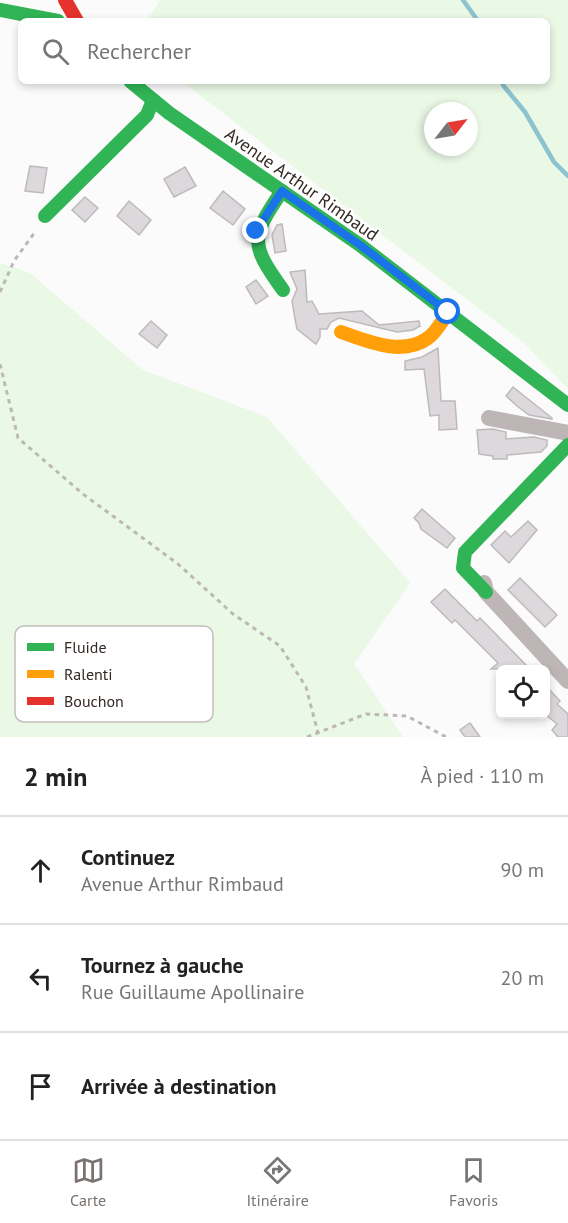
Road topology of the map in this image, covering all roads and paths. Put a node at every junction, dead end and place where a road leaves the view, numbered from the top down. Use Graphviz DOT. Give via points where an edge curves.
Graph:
graph roads {
  1 [pos="65,0"];
  2 [pos="0,10"];
  3 [pos="42,18"];
  4 [pos="74,18"];
  5 [pos="134,84"];
  6 [pos="153,100"];
  7 [pos="282,191"];
  8 [pos="45,216"];
  9 [pos="284,290"];
  10 [pos="0,292"];
  11 [pos="448,312"];
  12 [pos="341,332"];
  13 [pos="0,364"];
  14 [pos="568,405"];
  15 [pos="489,418"];
  16 [pos="568,433"];
  17 [pos="568,445"];
  18 [pos="481,571"];
  19 [pos="486,592"];
  20 [pos="568,681"];
  21 [pos="318,733"];
  22 [pos="307,737"];
  23 [pos="446,737"];
  1 -- 4 [label="street"];
  2 -- 3 [label="street"];
  5 -- 6 [label="street, Avenue Arthur Rimbaud"];
  6 -- 7 [label="street, Avenue Arthur Rimbaud"];
  6 -- 8 [label="street" via="147,115"];
  7 -- 9 [label="street" via="256,231 256,248"];
  7 -- 11 [label="street, Avenue Arthur Rimbaud"];
  8 -- 10 [label="path" via="14,261"];
  11 -- 12 [label="street" via="429,338 417,345 383,346"];
  11 -- 14 [label="street, Avenue Arthur Rimbaud"];
  13 -- 21 [label="path" via="18,438 83,494 177,564 233,615 280,646 306,687"];
  15 -- 16 [label="street"];
  17 -- 19 [label="street" via="465,552 463,568"];
  18 -- 19 [label="street"];
  19 -- 20 [label="street"];
  21 -- 22 [label="path"];
  21 -- 23 [label="path" via="366,714 407,717"];
}
